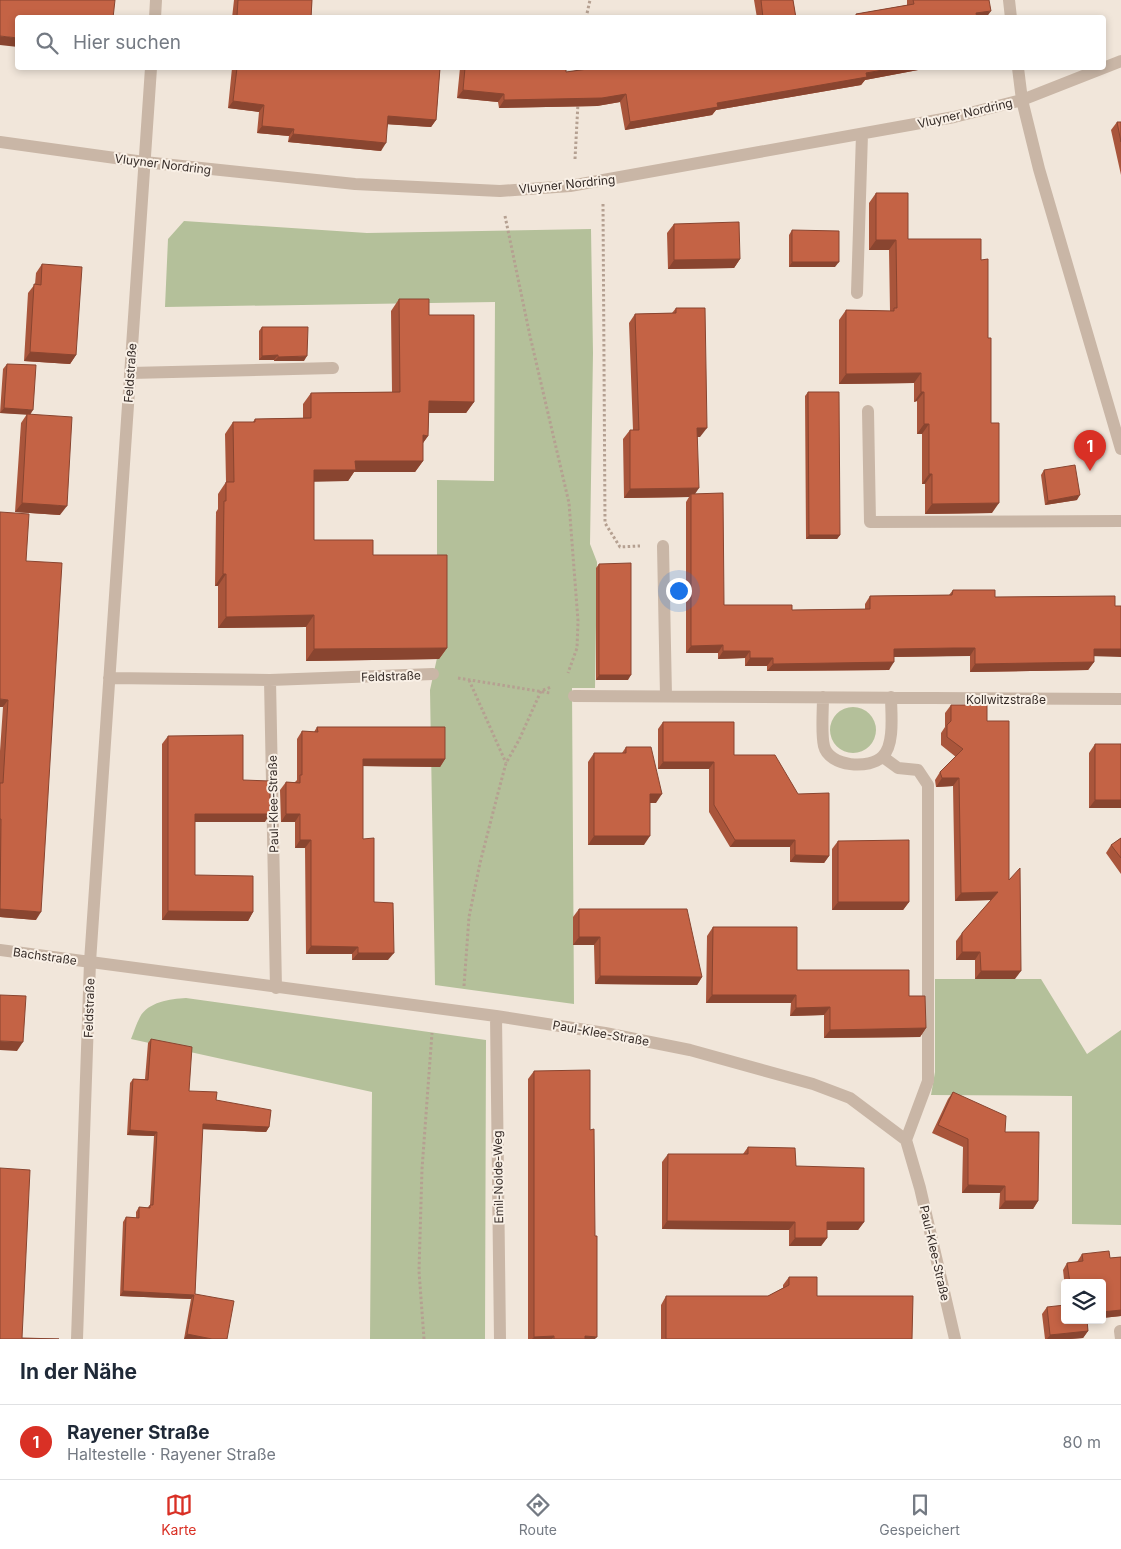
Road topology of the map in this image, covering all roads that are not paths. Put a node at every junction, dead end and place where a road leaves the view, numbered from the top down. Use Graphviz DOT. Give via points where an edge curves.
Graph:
graph roads {
  1 [pos="156,0"];
  2 [pos="1009,0"];
  3 [pos="155,15"];
  4 [pos="1011,15"];
  5 [pos="1121,61"];
  6 [pos="1106,67"];
  7 [pos="151,70"];
  8 [pos="1018,70"];
  9 [pos="1098,70"];
  10 [pos="1022,100"];
  11 [pos="862,134"];
  12 [pos="0,142"];
  13 [pos="144,162"];
  14 [pos="857,294"];
  15 [pos="333,368"];
  16 [pos="130,373"];
  17 [pos="868,411"];
  18 [pos="1121,449"];
  19 [pos="1121,521"];
  20 [pos="663,546"];
  21 [pos="432,674"];
  22 [pos="109,678"];
  23 [pos="270,680"];
  24 [pos="574,696"];
  25 [pos="666,696"];
  26 [pos="823,696"];
  27 [pos="891,696"];
  28 [pos="1121,699"];
  29 [pos="883,756"];
  30 [pos="0,950"];
  31 [pos="90,962"];
  32 [pos="276,988"];
  33 [pos="496,1016"];
  34 [pos="906,1140"];
  35 [pos="77,1339"];
  36 [pos="500,1339"];
  37 [pos="955,1339"];
  1 -- 3 [label="street"];
  2 -- 4 [label="street"];
  5 -- 6 [label="street, Vluyner Nordring"];
  7 -- 13 [label="street, Feldstraße"];
  8 -- 10 [label="street"];
  9 -- 10 [label="street, Vluyner Nordring"];
  10 -- 11 [label="street, Vluyner Nordring"];
  10 -- 18 [label="street"];
  11 -- 13 [label="street, Vluyner Nordring" via="602,181 500,191 355,184"];
  11 -- 14 [label="street"];
  12 -- 13 [label="street, Vluyner Nordring"];
  13 -- 16 [label="street, Feldstraße"];
  15 -- 16 [label="street"];
  16 -- 22 [label="street, Feldstraße"];
  17 -- 19 [label="street" via="870,522"];
  20 -- 25 [label="street"];
  21 -- 23 [label="street, Feldstraße"];
  22 -- 23 [label="street, Feldstraße"];
  22 -- 31 [label="street, Feldstraße"];
  23 -- 32 [label="street, Paul-Klee-Straße"];
  24 -- 25 [label="street, Kollwitzstraße"];
  25 -- 26 [label="street, Kollwitzstraße"];
  26 -- 27 [label="street, Kollwitzstraße"];
  26 -- 29 [label="street" via="824,748 830,756 839,762 855,765 872,763"];
  27 -- 28 [label="street, Kollwitzstraße"];
  27 -- 29 [label="street" via="890,738"];
  29 -- 34 [label="street" via="898,768 918,770 928,785 928,1081"];
  30 -- 31 [label="street, Bachstraße"];
  31 -- 32 [label="street, Paul-Klee-Straße"];
  31 -- 35 [label="street, Feldstraße"];
  32 -- 33 [label="street, Paul-Klee-Straße"];
  33 -- 34 [label="street, Paul-Klee-Straße" via="690,1050 813,1084 850,1098"];
  33 -- 36 [label="street, Emil-Nolde-Weg"];
  34 -- 37 [label="street, Paul-Klee-Straße"];
}
